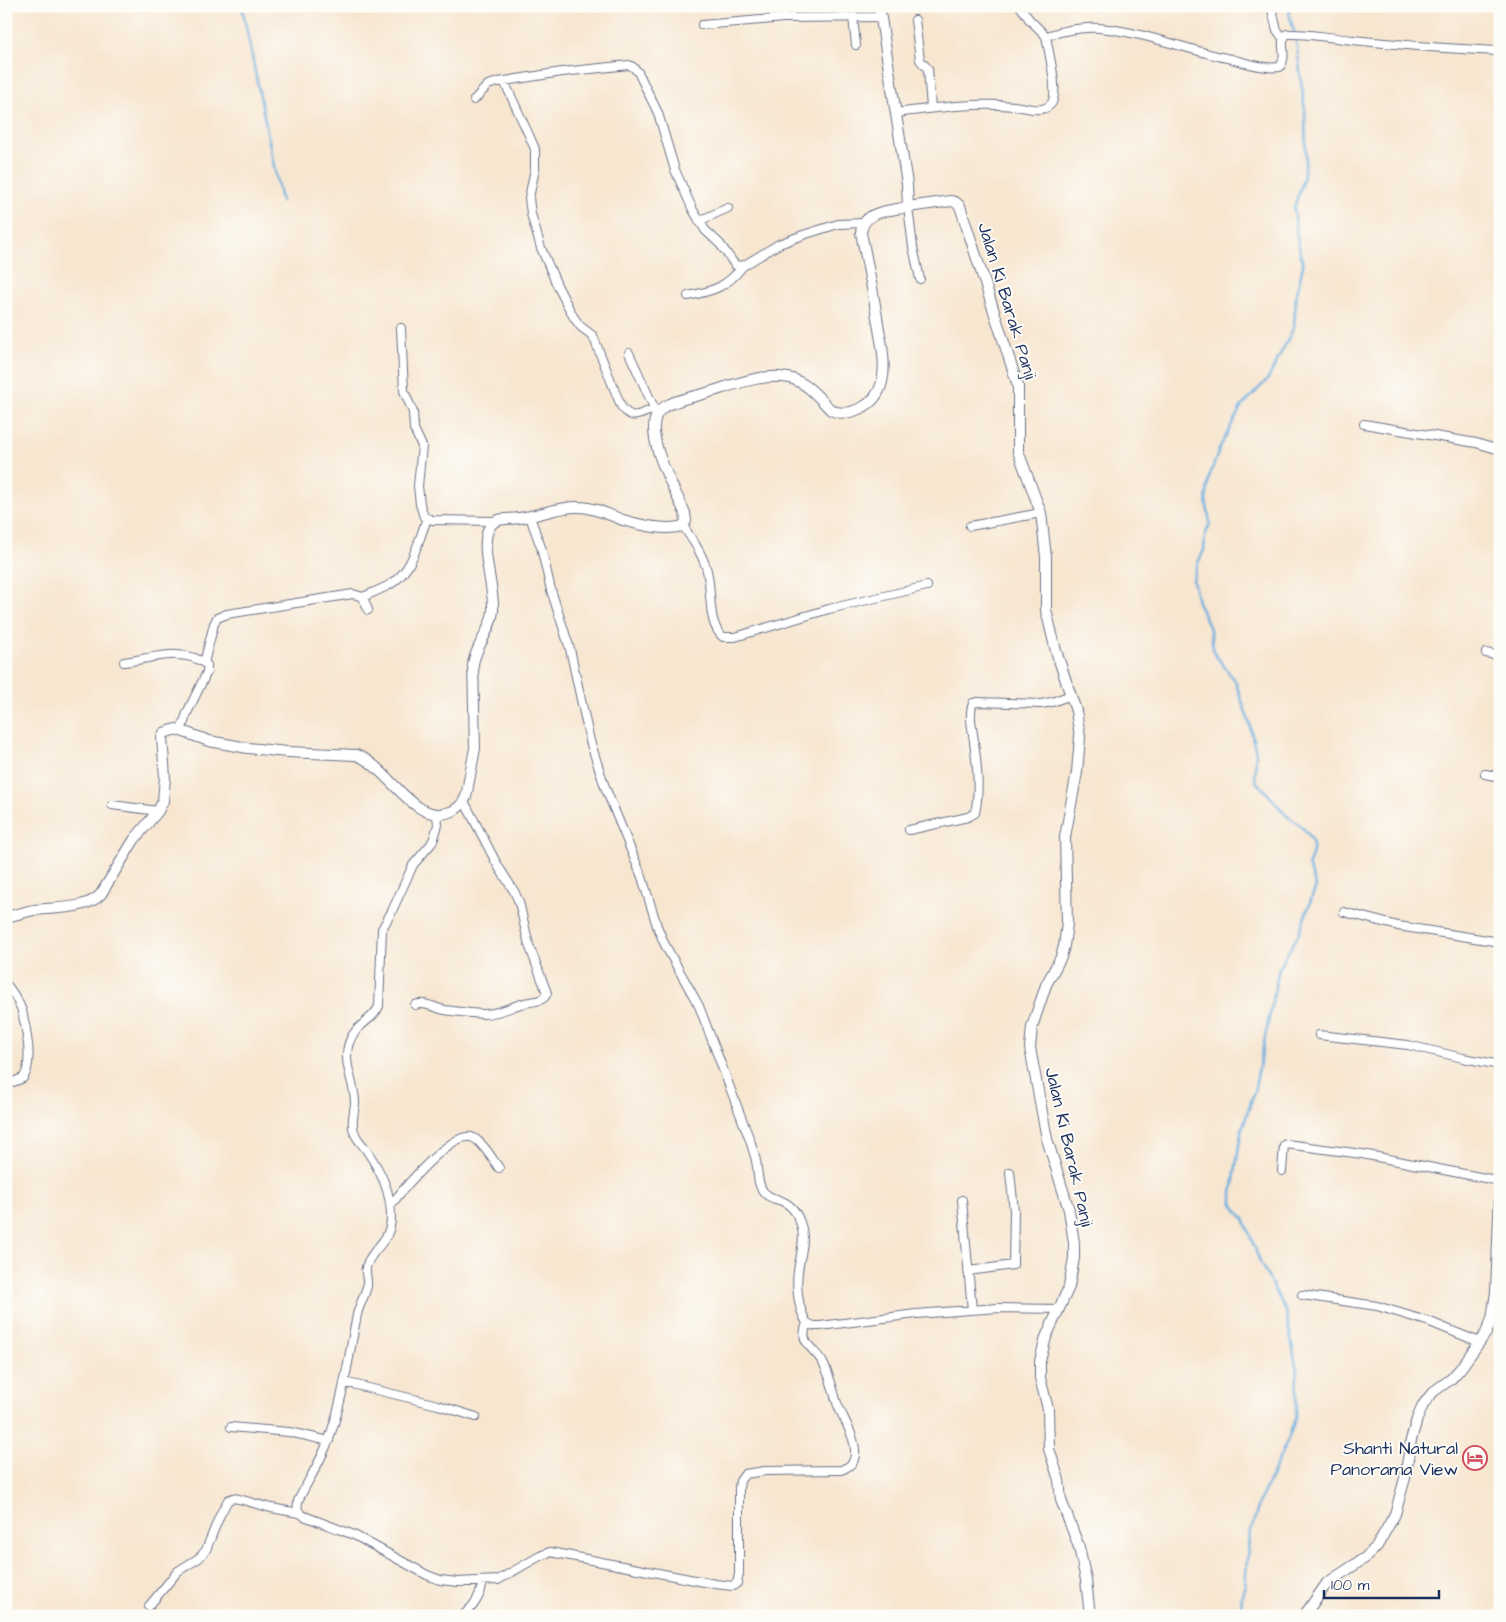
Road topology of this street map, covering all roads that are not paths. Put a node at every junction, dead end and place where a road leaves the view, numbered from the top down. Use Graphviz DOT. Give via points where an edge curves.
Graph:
graph roads {
  1 [pos="1020,6"];
  2 [pos="1271,6"];
  3 [pos="879,12"];
  4 [pos="853,17"];
  5 [pos="915,20"];
  6 [pos="702,25"];
  7 [pos="1046,36"];
  8 [pos="1285,36"];
  9 [pos="856,45"];
  10 [pos="1500,51"];
  11 [pos="504,81"];
  12 [pos="474,100"];
  13 [pos="931,108"];
  14 [pos="895,113"];
  15 [pos="908,207"];
  16 [pos="728,208"];
  17 [pos="699,221"];
  18 [pos="864,223"];
  19 [pos="743,266"];
  20 [pos="920,279"];
  21 [pos="688,296"];
  22 [pos="401,328"];
  23 [pos="629,353"];
  24 [pos="656,411"];
  25 [pos="1364,424"];
  26 [pos="1500,450"];
  27 [pos="1041,513"];
  28 [pos="530,517"];
  29 [pos="426,519"];
  30 [pos="494,521"];
  31 [pos="683,526"];
  32 [pos="970,526"];
  33 [pos="927,586"];
  34 [pos="363,597"];
  35 [pos="368,610"];
  36 [pos="1486,654"];
  37 [pos="1500,656"];
  38 [pos="124,662"];
  39 [pos="204,663"];
  40 [pos="1071,695"];
  41 [pos="181,731"];
  42 [pos="1485,774"];
  43 [pos="1500,777"];
  44 [pos="464,801"];
  45 [pos="112,805"];
  46 [pos="158,811"];
  47 [pos="437,815"];
  48 [pos="909,830"];
  49 [pos="1344,912"];
  50 [pos="6,917"];
  51 [pos="1500,942"];
  52 [pos="6,984"];
  53 [pos="415,1005"];
  54 [pos="1319,1035"];
  55 [pos="1500,1065"];
  56 [pos="6,1080"];
  57 [pos="499,1168"];
  58 [pos="1282,1171"];
  59 [pos="1010,1172"];
  60 [pos="1500,1181"];
  61 [pos="1500,1191"];
  62 [pos="962,1200"];
  63 [pos="391,1205"];
  64 [pos="968,1271"];
  65 [pos="1302,1295"];
  66 [pos="1059,1308"];
  67 [pos="972,1310"];
  68 [pos="807,1323"];
  69 [pos="1480,1342"];
  70 [pos="344,1382"];
  71 [pos="476,1417"];
  72 [pos="231,1427"];
  73 [pos="329,1441"];
  74 [pos="298,1513"];
  75 [pos="483,1581"];
  76 [pos="149,1606"];
  77 [pos="462,1616"];
  78 [pos="1090,1616"];
  79 [pos="1304,1616"];
  1 -- 7 [label="street"];
  2 -- 8 [label="street" via="1277,30"];
  3 -- 4 [label="street"];
  3 -- 14 [label="street"];
  4 -- 6 [label="street" via="784,18"];
  4 -- 9 [label="street"];
  5 -- 13 [label="street" via="920,60 928,69"];
  7 -- 8 [label="street" via="1099,28 1276,68 1285,57"];
  7 -- 13 [label="street" via="1054,84 1051,104 1038,110 978,104"];
  8 -- 10 [label="street" via="1300,33"];
  11 -- 12 [label="street" via="488,85"];
  11 -- 17 [label="street" via="588,69 633,67 658,113 675,170"];
  11 -- 24 [label="street" via="535,149 530,214 557,285 577,322 593,336 625,412 632,416"];
  13 -- 14 [label="street"];
  14 -- 15 [label="street"];
  15 -- 18 [label="street, Jalan Ki Barak Panji" via="874,214"];
  15 -- 20 [label="street"];
  15 -- 27 [label="street, Jalan Ki Barak Panji" via="951,201 960,206 1018,386 1018,451"];
  16 -- 17 [label="street"];
  17 -- 19 [label="street" via="735,265"];
  18 -- 19 [label="street" via="838,224 803,235 779,244"];
  18 -- 24 [label="street" via="861,233 874,294 884,368 880,387 869,405 837,413 802,383 778,377 676,401"];
  19 -- 21 [label="street" via="725,284"];
  22 -- 29 [label="street" via="404,391 422,446 418,486"];
  23 -- 24 [label="street"];
  24 -- 31 [label="street" via="658,451 685,513"];
  25 -- 26 [label="street"];
  27 -- 32 [label="street"];
  27 -- 40 [label="street, Jalan Ki Barak Panji" via="1046,557 1046,610"];
  28 -- 30 [label="street"];
  28 -- 31 [label="street" via="582,507 631,522 668,528"];
  28 -- 68 [label="street" via="570,649 590,741 642,877 657,926 699,1006 750,1143 760,1186 769,1197 792,1208 799,1220 803,1238 798,1291"];
  29 -- 30 [label="street"];
  29 -- 34 [label="street" via="415,553 400,576 393,583"];
  30 -- 44 [label="street" via="487,534 486,551 493,611 472,664 475,748"];
  31 -- 33 [label="street" via="706,567 712,619 723,637 735,637 828,609"];
  34 -- 35 [label="street"];
  34 -- 39 [label="street" via="353,594 221,616 214,624"];
  36 -- 37 [label="street"];
  38 -- 39 [label="street" via="172,654 194,657"];
  39 -- 41 [label="street" via="208,669"];
  40 -- 48 [label="street" via="1042,704 973,703 975,813"];
  40 -- 66 [label="street, Jalan Ki Barak Panji" via="1080,737 1065,836 1067,924 1061,957 1046,985 1032,1027 1030,1048 1047,1139 1072,1227 1074,1258 1069,1288"];
  41 -- 46 [label="street" via="164,732 162,737 165,786"];
  41 -- 47 [label="street" via="209,742 270,751 362,757 417,807"];
  42 -- 43 [label="street"];
  44 -- 47 [label="street" via="453,811"];
  44 -- 53 [label="street" via="519,902 529,945 547,993 540,1000 484,1014 422,1003"];
  45 -- 46 [label="street"];
  46 -- 50 [label="street" via="96,899"];
  47 -- 63 [label="street" via="434,838 413,865 382,929 377,1011 357,1028 348,1048 347,1061 354,1094 354,1134 379,1168"];
  49 -- 51 [label="street" via="1398,926"];
  52 -- 56 [label="street" via="21,1008 29,1060 23,1078 13,1082"];
  54 -- 55 [label="street" via="1408,1045"];
  57 -- 63 [label="street" via="478,1141 463,1137 431,1159"];
  58 -- 60 [label="street" via="1286,1144 1362,1154"];
  59 -- 64 [label="street" via="1014,1211 1013,1265"];
  61 -- 69 [label="street" via="1496,1292 1492,1319"];
  62 -- 64 [label="street"];
  63 -- 70 [label="street" via="389,1231 366,1267 367,1286 358,1309"];
  64 -- 67 [label="street"];
  65 -- 69 [label="street" via="1378,1306"];
  66 -- 67 [label="street"];
  66 -- 78 [label="street, Jalan Ki Barak Panji" via="1046,1337 1040,1378 1048,1409 1050,1454 1059,1480 1061,1500 1079,1547"];
  67 -- 68 [label="street" via="820,1326"];
  68 -- 75 [label="street" via="803,1334 805,1340 826,1368 856,1455 849,1467 841,1470 745,1474 739,1488 737,1584 715,1584 550,1552 498,1580"];
  69 -- 79 [label="street" via="1455,1374 1436,1389 1423,1406 1411,1440 1394,1514 1377,1546 1327,1583"];
  70 -- 71 [label="street"];
  70 -- 73 [label="street"];
  72 -- 73 [label="street" via="289,1432"];
  73 -- 74 [label="street" via="298,1500"];
  74 -- 75 [label="street" via="354,1535 440,1580"];
  74 -- 76 [label="street" via="239,1499 228,1500 206,1550 178,1571"];
  75 -- 77 [label="street" via="482,1591"];
}
